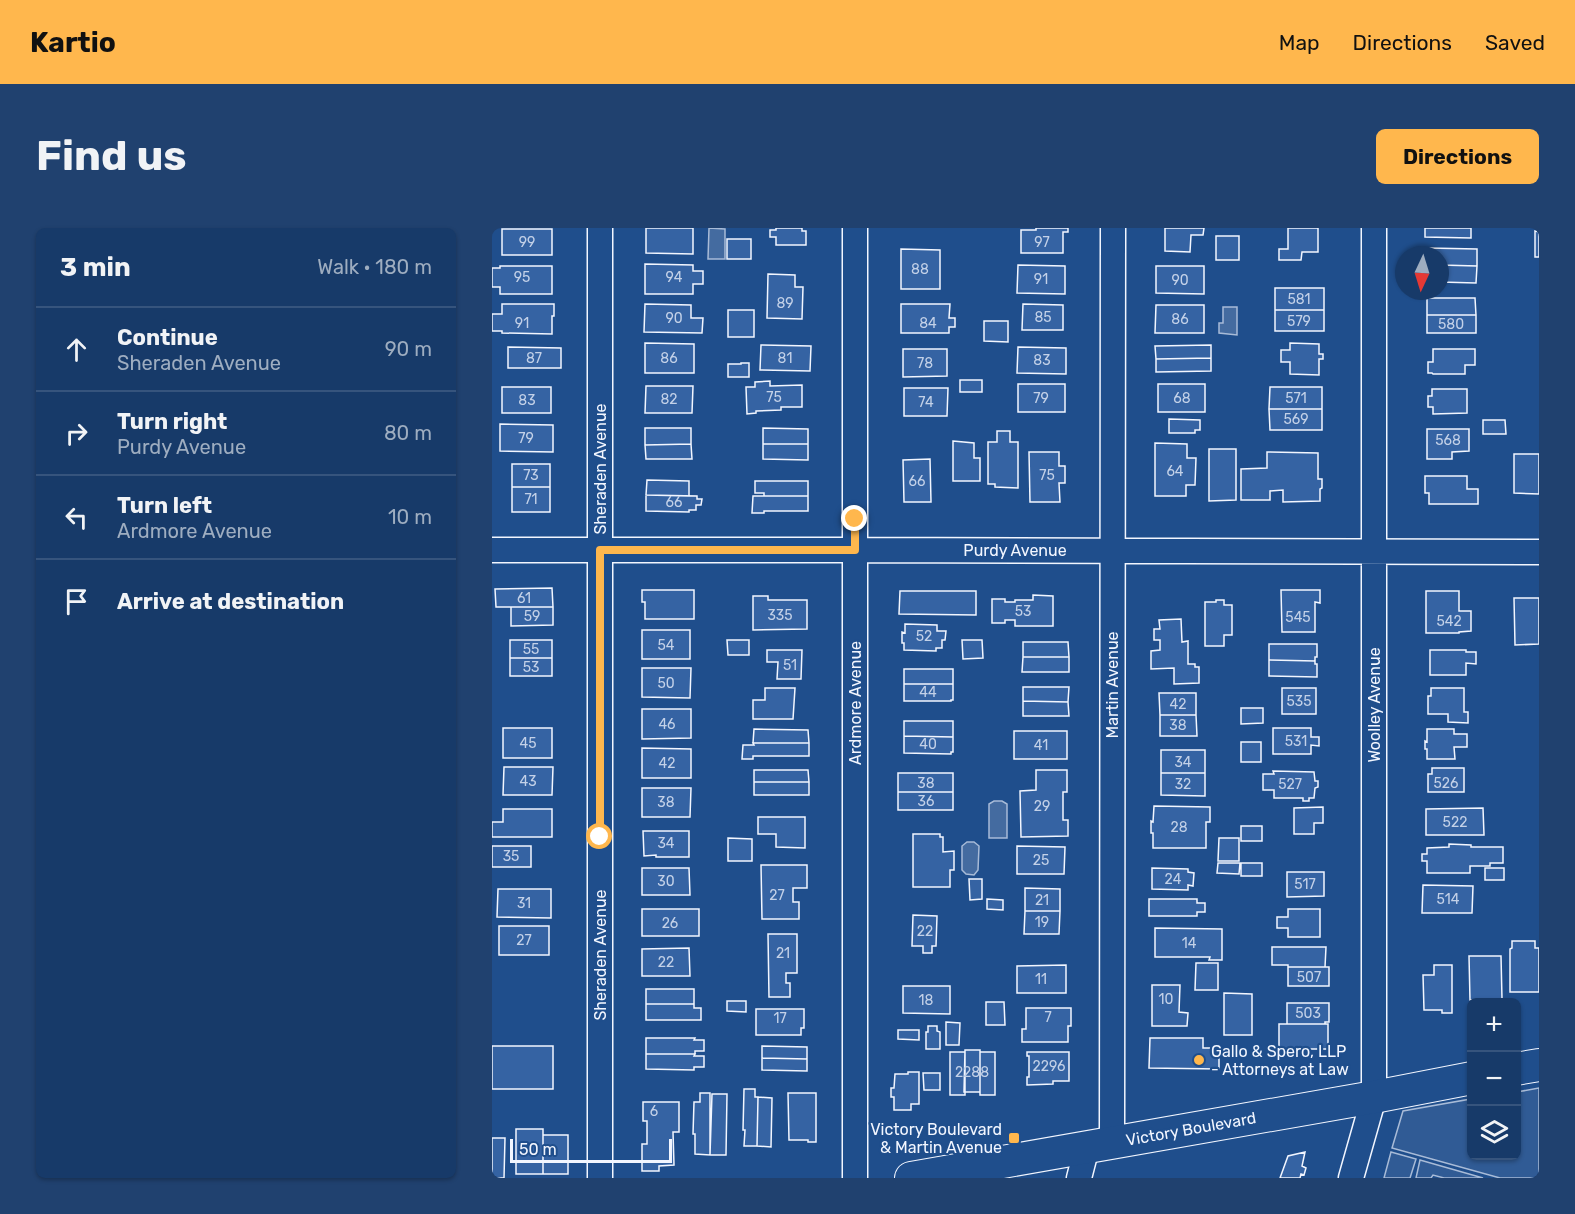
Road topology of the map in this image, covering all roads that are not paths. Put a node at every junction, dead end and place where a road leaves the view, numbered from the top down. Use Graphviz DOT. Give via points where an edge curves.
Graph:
graph roads {
  1 [pos="600,228"];
  2 [pos="855,228"];
  3 [pos="1113,228"];
  4 [pos="1374,228"];
  5 [pos="492,550"];
  6 [pos="600,550"];
  7 [pos="855,550"];
  8 [pos="1113,551"];
  9 [pos="1374,552"];
  10 [pos="1539,552"];
  11 [pos="1539,1065"];
  12 [pos="1521,1068"];
  13 [pos="1467,1079"];
  14 [pos="1374,1097"];
  15 [pos="1100,1145"];
  16 [pos="600,1178"];
  17 [pos="855,1178"];
  18 [pos="911,1178"];
  19 [pos="1079,1178"];
  20 [pos="1351,1178"];
  1 -- 6 [label="street, Sheraden Avenue"];
  2 -- 7 [label="street, Ardmore Avenue"];
  3 -- 8 [label="street, Martin Avenue"];
  4 -- 9 [label="street, Woolley Avenue"];
  5 -- 6 [label="street, Purdy Avenue"];
  6 -- 7 [label="street, Purdy Avenue"];
  6 -- 16 [label="street, Sheraden Avenue"];
  7 -- 8 [label="street, Purdy Avenue"];
  7 -- 17 [label="street, Ardmore Avenue"];
  8 -- 9 [label="street, Purdy Avenue"];
  8 -- 15 [label="street, Martin Avenue"];
  9 -- 10 [label="street, Purdy Avenue"];
  9 -- 14 [label="street, Woolley Avenue"];
  11 -- 12 [label="main road"];
  13 -- 14 [label="main road, Victory Boulevard"];
  14 -- 15 [label="main road, Victory Boulevard"];
  14 -- 20 [label="street, Woolley Avenue"];
  15 -- 18 [label="main road, Victory Boulevard"];
  15 -- 19 [label="street, Martin Avenue"];
}
